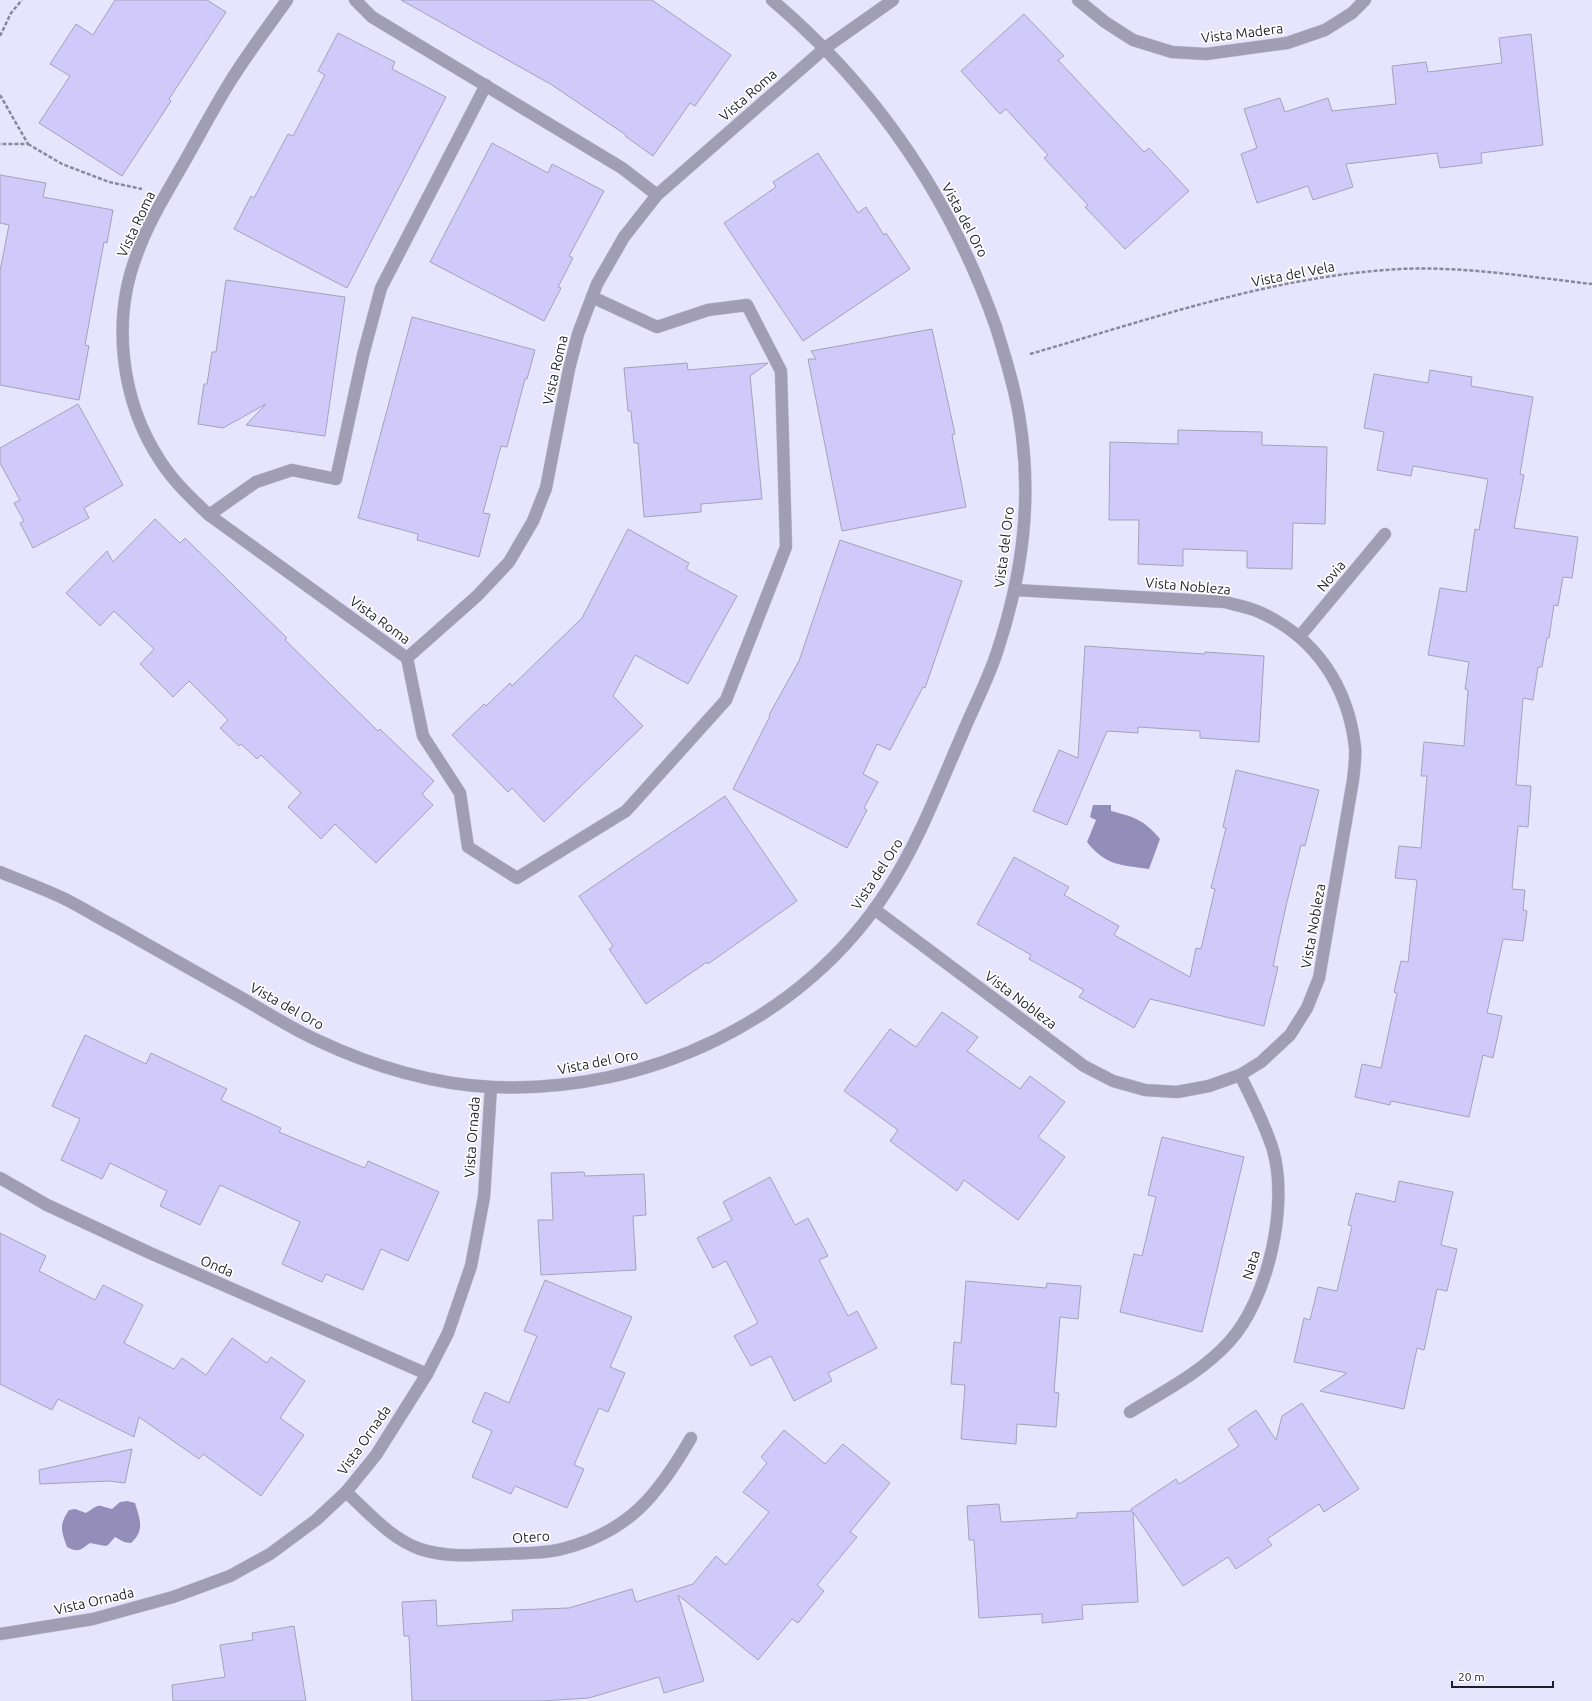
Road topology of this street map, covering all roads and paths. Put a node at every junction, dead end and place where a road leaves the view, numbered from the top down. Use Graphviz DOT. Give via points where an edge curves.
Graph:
graph roads {
  1 [pos="22,0"];
  2 [pos="287,0"];
  3 [pos="355,0"];
  4 [pos="772,0"];
  5 [pos="893,0"];
  6 [pos="1078,0"];
  7 [pos="1365,0"];
  8 [pos="0,36"];
  9 [pos="825,48"];
  10 [pos="486,85"];
  11 [pos="0,95"];
  12 [pos="0,144"];
  13 [pos="28,144"];
  14 [pos="148,191"];
  15 [pos="658,195"];
  16 [pos="1592,284"];
  17 [pos="592,297"];
  18 [pos="1007,361"];
  19 [pos="209,516"];
  20 [pos="1385,534"];
  21 [pos="1015,590"];
  22 [pos="1300,636"];
  23 [pos="407,658"];
  24 [pos="0,872"];
  25 [pos="874,909"];
  26 [pos="1240,1075"];
  27 [pos="491,1087"];
  28 [pos="0,1178"];
  29 [pos="427,1374"];
  30 [pos="1130,1412"];
  31 [pos="691,1438"];
  32 [pos="346,1492"];
  33 [pos="0,1634"];
  1 -- 8 [label="path" via="11,13"];
  2 -- 19 [label="street, Vista Roma" via="231,80 154,216 136,254 126,289 122,325 125,373 138,419 160,462 183,491"];
  3 -- 10 [label="street" via="372,17"];
  4 -- 9 [label="street, Vista del Oro"];
  5 -- 9 [label="street"];
  6 -- 7 [label="street, Vista Madera" via="1133,40 1172,52 1206,54 1287,43 1325,30 1352,13"];
  9 -- 15 [label="street, Vista Roma"];
  9 -- 18 [label="street, Vista del Oro" via="903,142 946,211 981,284"];
  10 -- 15 [label="street" via="622,168"];
  10 -- 19 [label="street" via="381,288 363,355 336,479 292,470 256,482"];
  11 -- 13 [label="path"];
  12 -- 13 [label="path"];
  13 -- 14 [label="path" via="62,164 109,182"];
  15 -- 17 [label="street, Vista Roma" via="624,237"];
  16 -- 18 [label="path, Vista del Vela" via="1470,270 1401,269 1331,276 1263,288"];
  17 -- 23 [label="street, Vista Roma" via="578,334 569,369 546,488 533,521 509,562 477,596"];
  17 -- 23 [label="street" via="657,327 708,310 747,304 781,371 786,547 726,700 626,811 517,878 468,847 460,793 423,736"];
  18 -- 21 [label="street, Vista del Oro" via="1019,411 1025,462 1025,514"];
  19 -- 23 [label="street, Vista Roma"];
  20 -- 22 [label="street, Novia"];
  21 -- 22 [label="street, Vista Nobleza" via="1225,602 1257,611"];
  21 -- 25 [label="street, Vista del Oro" via="996,656 915,842"];
  22 -- 26 [label="street, Vista Nobleza" via="1322,659 1339,686 1349,714 1355,748 1353,780 1319,978 1307,1008 1290,1035 1260,1062"];
  24 -- 27 [label="street, Vista del Oro" via="64,898 318,1041 381,1066 424,1078"];
  25 -- 26 [label="street, Vista Nobleza" via="1084,1066 1113,1081 1145,1090 1177,1092 1209,1086"];
  25 -- 27 [label="street, Vista del Oro" via="844,945 811,977 756,1019 694,1052 628,1074 560,1086"];
  26 -- 30 [label="street, Nata" via="1274,1151 1279,1191 1276,1232 1263,1281 1250,1314 1230,1342 1204,1366"];
  27 -- 29 [label="street, Vista Ornada" via="484,1197 471,1266 448,1333"];
  28 -- 29 [label="street, Onda" via="47,1205 150,1253"];
  29 -- 32 [label="street, Vista Ornada" via="376,1455"];
  31 -- 32 [label="street, Otero" via="651,1498 625,1522 594,1539 561,1549 454,1556 420,1549 394,1536"];
  32 -- 33 [label="street, Vista Ornada" via="316,1520 270,1554 230,1576 174,1597 93,1619"];
}
